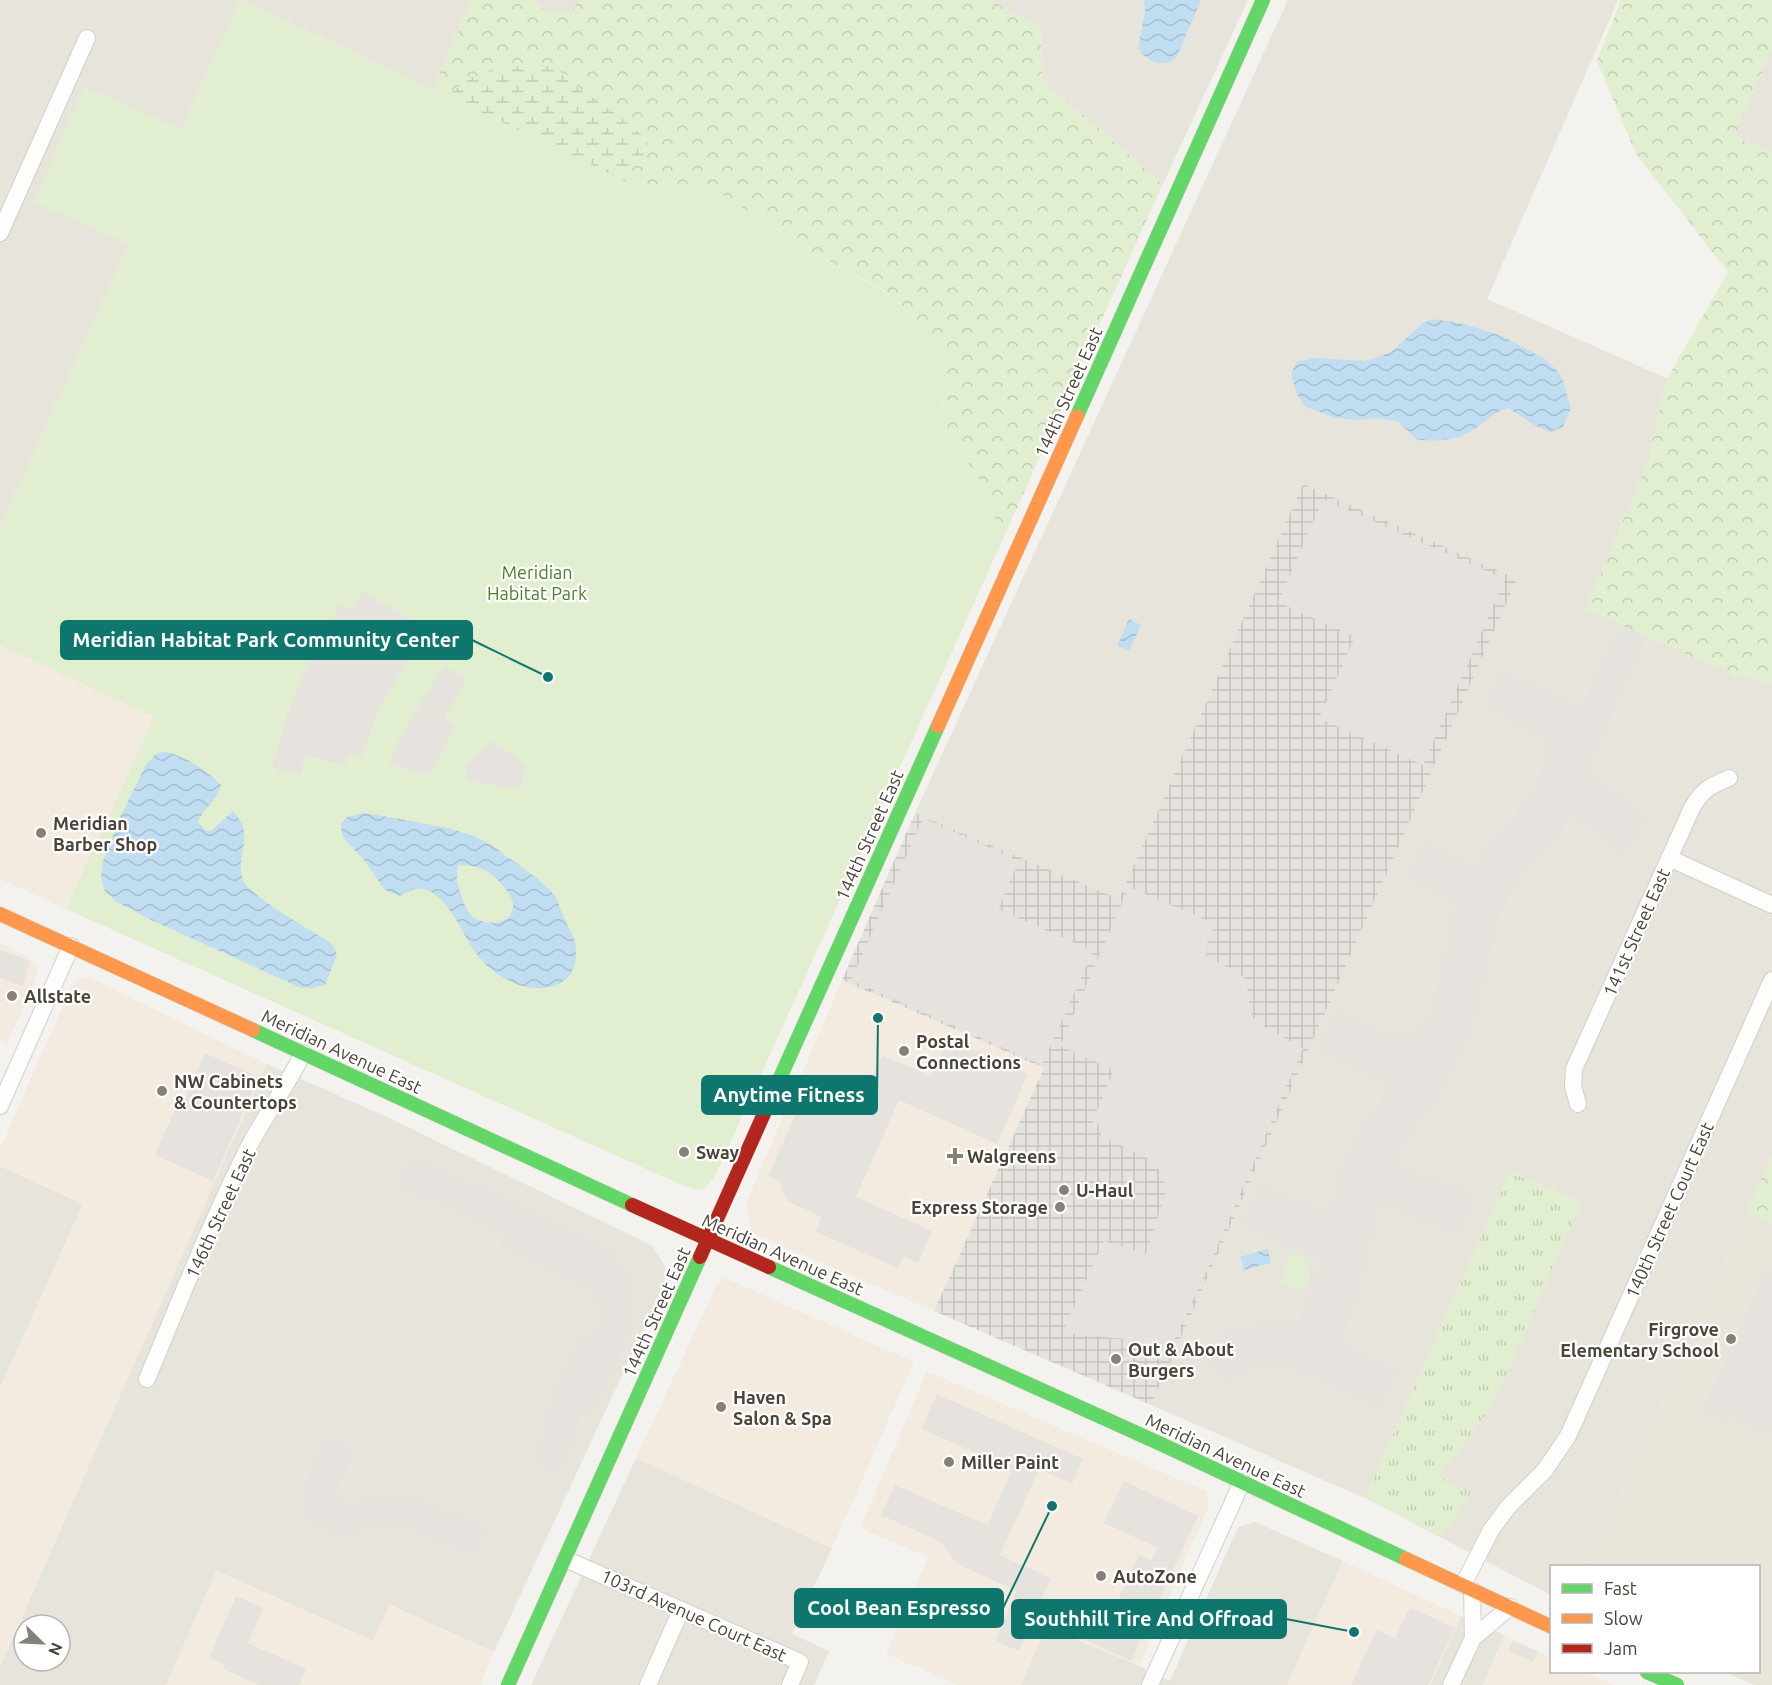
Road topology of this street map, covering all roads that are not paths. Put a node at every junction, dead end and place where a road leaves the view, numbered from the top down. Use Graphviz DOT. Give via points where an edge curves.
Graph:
graph roads {
  1 [pos="1263,0"];
  2 [pos="87,38"];
  3 [pos="0,233"];
  4 [pos="1729,778"];
  5 [pos="1669,858"];
  6 [pos="1772,905"];
  7 [pos="0,914"];
  8 [pos="71,946"];
  9 [pos="1772,980"];
  10 [pos="303,1053"];
  11 [pos="1578,1104"];
  12 [pos="0,1106"];
  13 [pos="709,1240"];
  14 [pos="147,1379"];
  15 [pos="1242,1482"];
  16 [pos="565,1558"];
  17 [pos="1468,1588"];
  18 [pos="1510,1607"];
  19 [pos="681,1610"];
  20 [pos="1550,1627"];
  21 [pos="1473,1638"];
  22 [pos="1651,1673"];
  23 [pos="1670,1684"];
  24 [pos="508,1685"];
  25 [pos="648,1685"];
  26 [pos="790,1685"];
  27 [pos="1150,1685"];
  28 [pos="1451,1685"];
  1 -- 13 [label="street, 144th Street East"];
  2 -- 3 [label="street"];
  4 -- 5 [label="street, 141st Street East" via="1700,793"];
  5 -- 6 [label="street"];
  5 -- 11 [label="street, 141st Street East" via="1574,1069"];
  7 -- 8 [label="street, Meridian Avenue East"];
  8 -- 10 [label="street, Meridian Avenue East"];
  8 -- 12 [label="street"];
  9 -- 17 [label="street, 140th Street Court East" via="1568,1436 1545,1470 1491,1530"];
  10 -- 13 [label="street, Meridian Avenue East"];
  10 -- 14 [label="street, 146th Street East" via="247,1151"];
  13 -- 15 [label="street, Meridian Avenue East"];
  13 -- 16 [label="street, 144th Street East"];
  15 -- 17 [label="street, Meridian Avenue East"];
  15 -- 27 [label="street"];
  16 -- 19 [label="street, 103rd Avenue Court East"];
  16 -- 24 [label="street, 144th Street East"];
  17 -- 18 [label="street, Meridian Avenue East"];
  17 -- 21 [label="street, 140th Street Court East"];
  18 -- 20 [label="street, Meridian Avenue East"];
  18 -- 21 [label="street, 140th Street Court East"];
  19 -- 25 [label="street"];
  19 -- 26 [label="street, 103rd Avenue Court East" via="800,1662"];
  21 -- 28 [label="street, 140th Street Court East"];
  22 -- 23 [label="street"];
}
